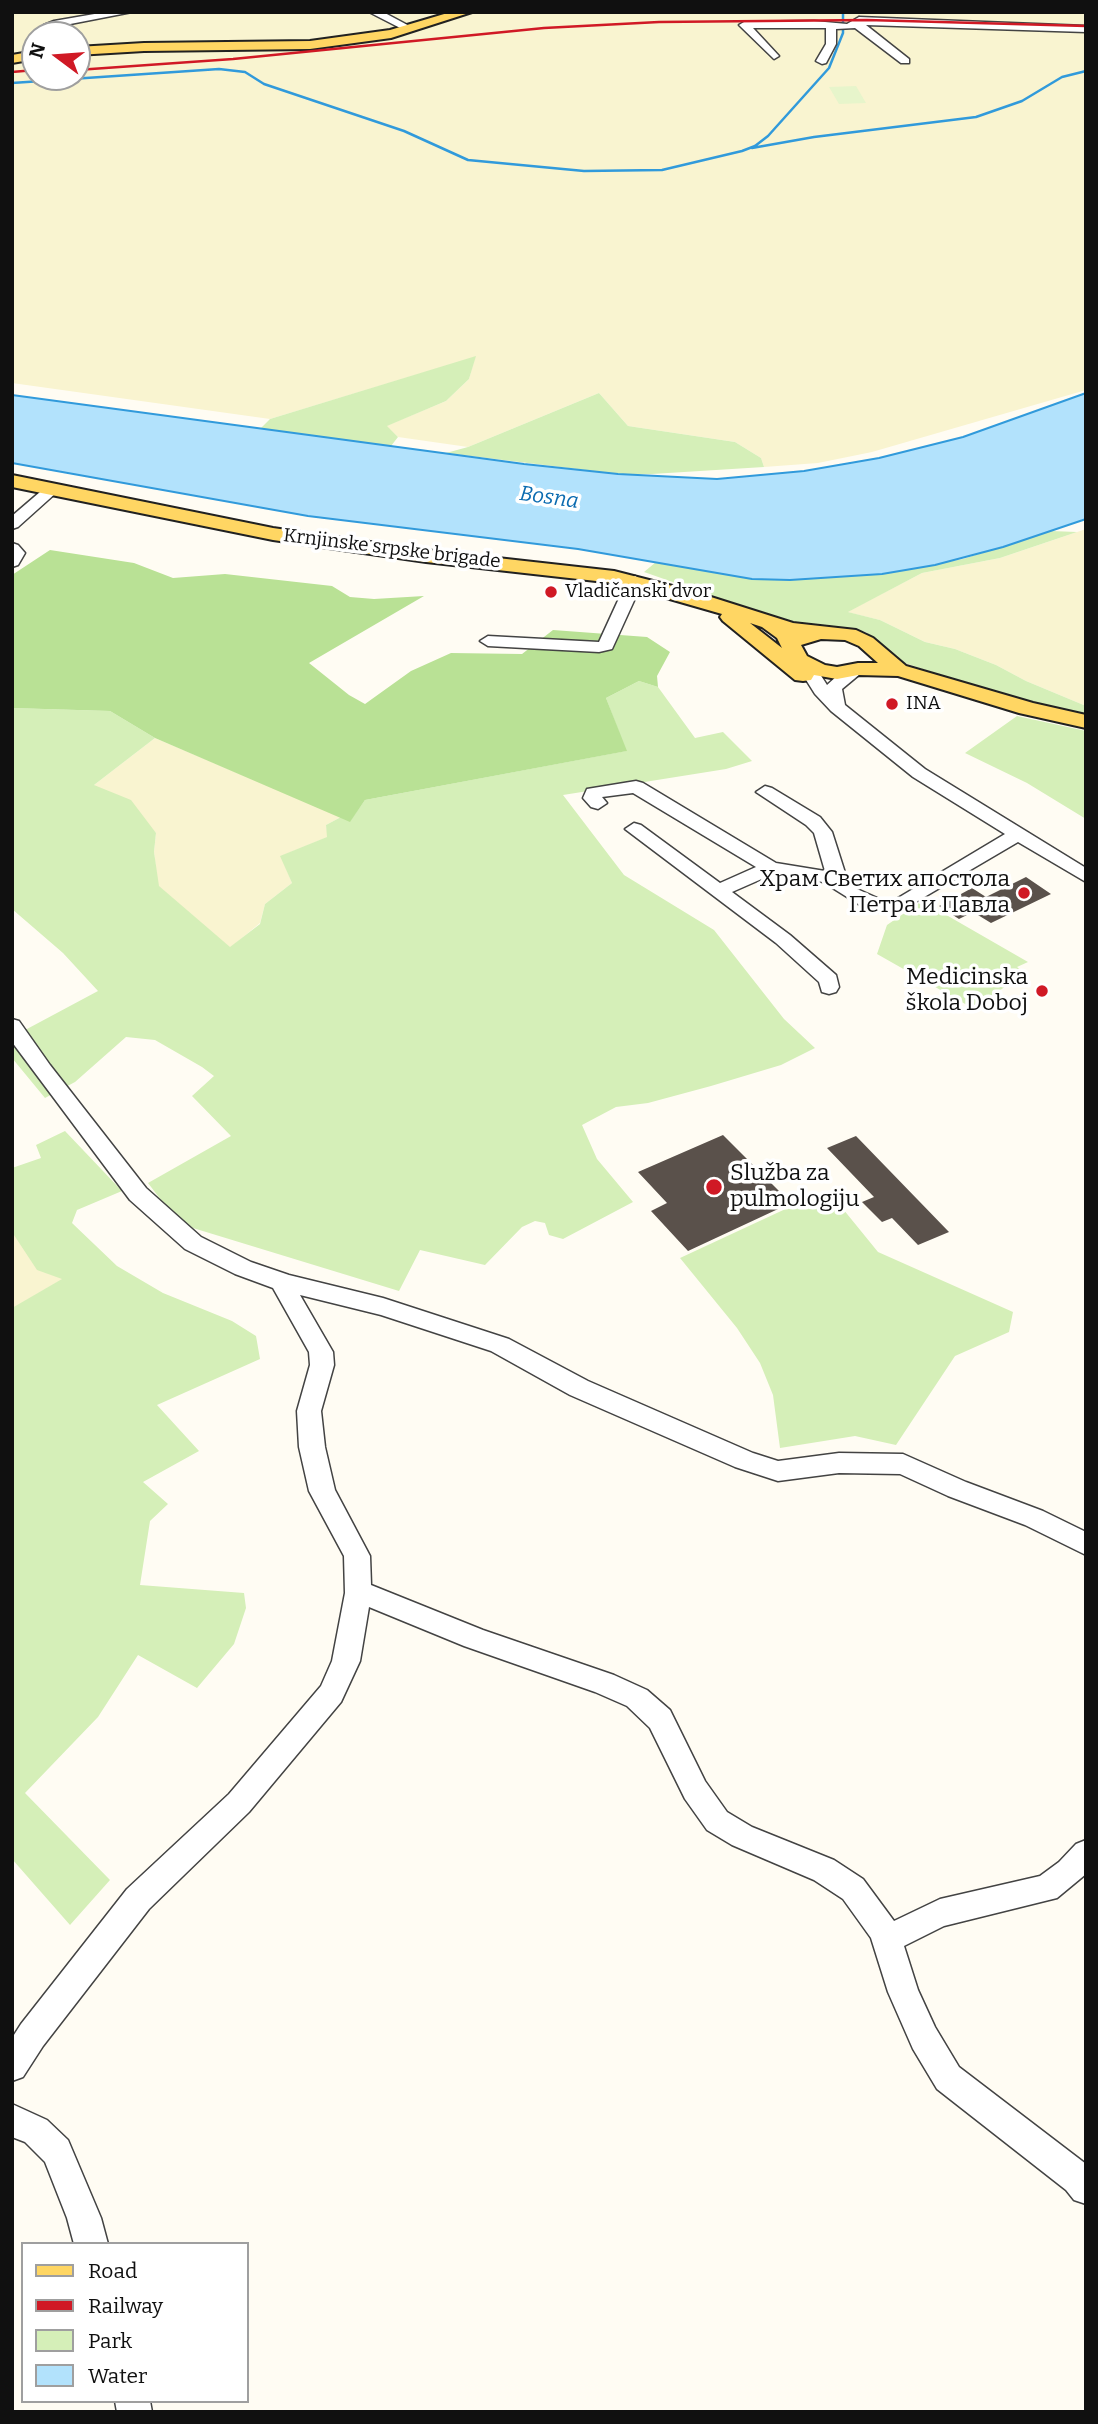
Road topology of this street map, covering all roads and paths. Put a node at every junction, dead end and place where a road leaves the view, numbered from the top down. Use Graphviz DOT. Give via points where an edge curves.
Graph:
graph roads {
  1 [pos="127,12"];
  2 [pos="374,12"];
  3 [pos="466,12"];
  4 [pos="70,21"];
  5 [pos="849,23"];
  6 [pos="411,29"];
  7 [pos="1086,29"];
  8 [pos="91,50"];
  9 [pos="774,56"];
  10 [pos="822,61"];
  11 [pos="905,61"];
  12 [pos="12,481"];
  13 [pos="52,489"];
  14 [pos="12,524"];
  15 [pos="12,548"];
  16 [pos="12,562"];
  17 [pos="635,581"];
  18 [pos="704,601"];
  19 [pos="770,623"];
  20 [pos="819,633"];
  21 [pos="488,641"];
  22 [pos="870,647"];
  23 [pos="800,657"];
  24 [pos="856,670"];
  25 [pos="899,670"];
  26 [pos="821,690"];
  27 [pos="836,706"];
  28 [pos="1086,722"];
  29 [pos="765,792"];
  30 [pos="598,803"];
  31 [pos="634,829"];
  32 [pos="1018,834"];
  33 [pos="771,868"];
  34 [pos="1084,876"];
  35 [pos="838,881"];
  36 [pos="717,892"];
  37 [pos="829,987"];
  38 [pos="12,1026"];
  39 [pos="285,1283"];
  40 [pos="1086,1544"];
  41 [pos="358,1593"];
  42 [pos="1086,1853"];
  43 [pos="887,1939"];
  44 [pos="12,2066"];
  45 [pos="12,2120"];
  46 [pos="1086,2188"];
  47 [pos="90,2242"];
  1 -- 4 [label="street"];
  2 -- 6 [label="street"];
  3 -- 6 [label="main road"];
  5 -- 7 [label="street"];
  5 -- 9 [label="street" via="744,24"];
  5 -- 10 [label="street"];
  5 -- 11 [label="street"];
  6 -- 8 [label="main road" via="310,45"];
  12 -- 13 [label="main road, Krnjinske srpske brigade"];
  13 -- 14 [label="street"];
  13 -- 17 [label="main road, Krnjinske srpske brigade" via="273,534"];
  15 -- 16 [label="street" via="17,553"];
  17 -- 18 [label="main road, Krnjinske srpske brigade"];
  17 -- 21 [label="street" via="606,645"];
  18 -- 19 [label="main road, Krnjinske srpske brigade"];
  18 -- 26 [label="main road"];
  19 -- 20 [label="main road, Krnjinske srpske brigade"];
  19 -- 23 [label="main road" via="785,634"];
  20 -- 22 [label="main road, Krnjinske srpske brigade" via="849,634"];
  20 -- 23 [label="main road" via="805,637"];
  22 -- 24 [label="main road" via="871,659"];
  22 -- 25 [label="main road, Krnjinske srpske brigade"];
  23 -- 24 [label="main road" via="828,672"];
  23 -- 26 [label="street"];
  24 -- 25 [label="main road"];
  24 -- 27 [label="street" via="834,687"];
  25 -- 28 [label="main road"];
  26 -- 27 [label="street"];
  27 -- 32 [label="street" via="919,773"];
  29 -- 35 [label="street" via="823,832"];
  30 -- 33 [label="street" via="592,798 594,793 636,787"];
  31 -- 36 [label="street"];
  32 -- 34 [label="street"];
  32 -- 35 [label="street" via="897,906 870,903"];
  33 -- 35 [label="street"];
  33 -- 36 [label="street"];
  36 -- 37 [label="street" via="783,939 829,980"];
  38 -- 39 [label="street" via="138,1194 162,1217 193,1243"];
  39 -- 40 [label="street" via="383,1307 500,1345 579,1388 744,1460 778,1471 839,1463 904,1464"];
  39 -- 41 [label="street" via="321,1352 309,1411 312,1447 322,1491 357,1556"];
  41 -- 43 [label="street" via="637,1698 660,1719 695,1790 717,1821 824,1870 853,1889"];
  41 -- 44 [label="street" via="346,1661 331,1695 239,1803 138,1899"];
  42 -- 43 [label="street" via="1046,1888 940,1913"];
  43 -- 46 [label="street" via="903,1992 948,2078"];
  45 -- 47 [label="street" via="36,2131 57,2151"];
}
